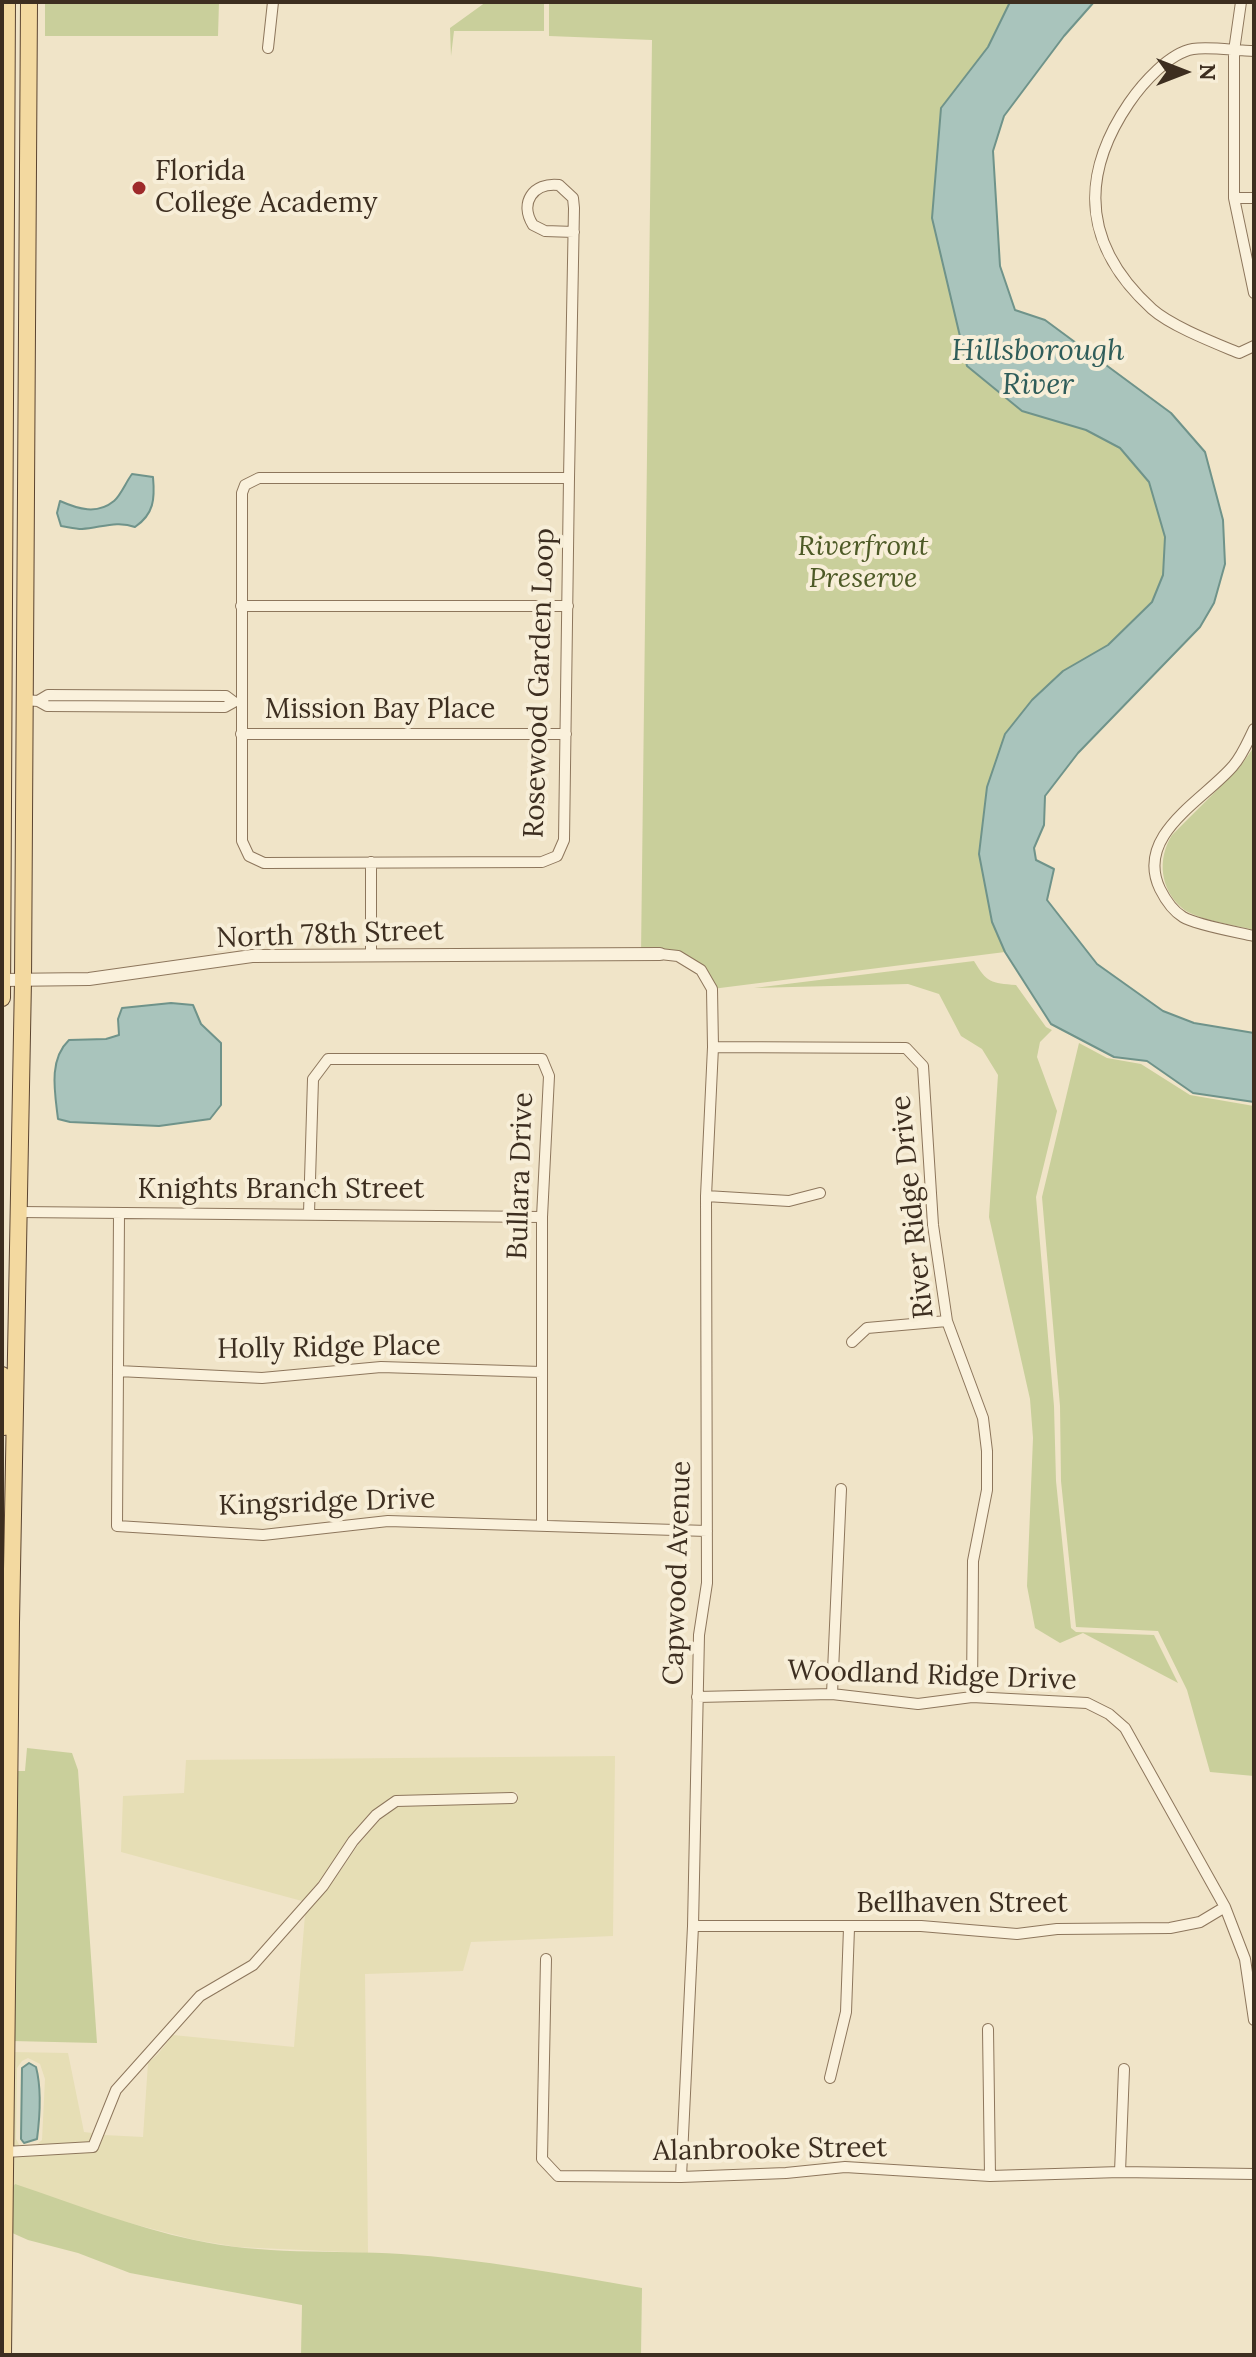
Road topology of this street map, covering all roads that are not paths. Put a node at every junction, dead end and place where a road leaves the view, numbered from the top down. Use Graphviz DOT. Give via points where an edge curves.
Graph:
graph roads {
  1 [pos="7,2"];
  2 [pos="29,2"];
  3 [pos="273,2"];
  4 [pos="1241,2"];
  5 [pos="268,48"];
  6 [pos="1234,51"];
  7 [pos="1254,51"];
  8 [pos="1234,198"];
  9 [pos="1254,198"];
  10 [pos="574,232"];
  11 [pos="4,290"];
  12 [pos="27,291"];
  13 [pos="1254,293"];
  14 [pos="1254,346"];
  15 [pos="569,478"];
  16 [pos="241,606"];
  17 [pos="568,606"];
  18 [pos="3,612"];
  19 [pos="31,701"];
  20 [pos="237,702"];
  21 [pos="1254,729"];
  22 [pos="241,734"];
  23 [pos="566,734"];
  24 [pos="371,862"];
  25 [pos="1254,936"];
  26 [pos="660,954"];
  27 [pos="371,955"];
  28 [pos="2,980"];
  29 [pos="23,980"];
  30 [pos="2,998"];
  31 [pos="713,1047"];
  32 [pos="820,1193"];
  33 [pos="706,1196"];
  34 [pos="2,1212"];
  35 [pos="20,1212"];
  36 [pos="309,1213"];
  37 [pos="119,1214"];
  38 [pos="542,1217"];
  39 [pos="947,1321"];
  40 [pos="852,1342"];
  41 [pos="118,1371"];
  42 [pos="541,1372"];
  43 [pos="2,1375"];
  44 [pos="14,1488"];
  45 [pos="841,1489"];
  46 [pos="542,1526"];
  47 [pos="707,1531"];
  48 [pos="6,1684"];
  49 [pos="832,1694"];
  50 [pos="697,1697"];
  51 [pos="972,1697"];
  52 [pos="512,1798"];
  53 [pos="1225,1907"];
  54 [pos="693,1926"];
  55 [pos="849,1928"];
  56 [pos="546,1959"];
  57 [pos="1254,2020"];
  58 [pos="988,2029"];
  59 [pos="4,2046"];
  60 [pos="1124,2069"];
  61 [pos="830,2078"];
  62 [pos="5,2152"];
  63 [pos="1120,2172"];
  64 [pos="1254,2174"];
  65 [pos="990,2176"];
  66 [pos="681,2177"];
  67 [pos="3,2355"];
  1 -- 11 [label="main road"];
  2 -- 12 [label="main road"];
  3 -- 5 [label="street"];
  4 -- 6 [label="street"];
  6 -- 7 [label="street"];
  6 -- 8 [label="street"];
  6 -- 14 [label="street" via="1192,49 1167,62 1140,87 1111,129 1093,193 1100,237 1123,277 1154,311 1239,353"];
  8 -- 9 [label="street"];
  8 -- 13 [label="street"];
  10 -- 10 [label="street, Rosewood Garden Loop" via="573,198 567,191 550,184 532,192 527,211 533,225"];
  10 -- 15 [label="street, Rosewood Garden Loop"];
  11 -- 12 [label="street"];
  11 -- 18 [label="main road"];
  12 -- 19 [label="main road"];
  15 -- 16 [label="street" via="251,480 242,493"];
  15 -- 17 [label="street, Rosewood Garden Loop"];
  16 -- 17 [label="street"];
  16 -- 20 [label="street"];
  17 -- 23 [label="street, Rosewood Garden Loop"];
  18 -- 19 [label="main road" via="12,617 14,686"];
  18 -- 28 [label="main road"];
  19 -- 20 [label="street" via="47,706 157,701 225,707"];
  19 -- 29 [label="main road"];
  20 -- 22 [label="street"];
  21 -- 25 [label="street" via="1234,765 1177,818 1155,856 1156,879 1165,899 1184,918"];
  22 -- 23 [label="street, Mission Bay Place"];
  22 -- 24 [label="street, Rosewood Garden Loop" via="244,849 249,856 264,863"];
  23 -- 24 [label="street, Rosewood Garden Loop" via="564,840 557,856 542,862"];
  24 -- 27 [label="street"];
  26 -- 27 [label="street, North 78th Street"];
  26 -- 31 [label="street, Capwood Avenue" via="678,956 701,970 712,989"];
  27 -- 29 [label="street, North 78th Street" via="252,956 89,979"];
  28 -- 29 [label="street, North 78th Street"];
  28 -- 30 [label="main road"];
  29 -- 35 [label="main road"];
  31 -- 33 [label="street, Capwood Avenue"];
  31 -- 39 [label="street, River Ridge Drive" via="906,1048 923,1066 933,1225"];
  32 -- 33 [label="street" via="789,1201"];
  33 -- 47 [label="street, Capwood Avenue"];
  34 -- 35 [label="main road"];
  35 -- 37 [label="street, Knights Branch Street"];
  35 -- 44 [label="main road"];
  36 -- 37 [label="street, Knights Branch Street"];
  36 -- 38 [label="street, Knights Branch Street"];
  36 -- 38 [label="street, Bullara Drive" via="313,1079 328,1059 542,1059 549,1076"];
  37 -- 41 [label="street, Kingsridge Drive"];
  38 -- 42 [label="street, Bullara Drive"];
  39 -- 40 [label="street" via="867,1328"];
  39 -- 51 [label="street, River Ridge Drive" via="983,1418 987,1451 987,1490 973,1561"];
  41 -- 42 [label="street, Holly Ridge Place" via="262,1378 381,1367"];
  41 -- 46 [label="street, Kingsridge Drive" via="117,1526 263,1535 388,1521"];
  42 -- 46 [label="street, Bullara Drive"];
  43 -- 44 [label="main road" via="4,1451"];
  44 -- 48 [label="main road"];
  45 -- 49 [label="street"];
  46 -- 47 [label="street, Kingsridge Drive"];
  47 -- 50 [label="street, Capwood Avenue"];
  48 -- 59 [label="main road"];
  49 -- 50 [label="street, Woodland Ridge Drive"];
  49 -- 51 [label="street, Woodland Ridge Drive" via="918,1704"];
  50 -- 54 [label="street, Capwood Avenue"];
  51 -- 53 [label="street, Woodland Ridge Drive" via="1087,1703 1109,1714 1125,1728"];
  52 -- 62 [label="street" via="396,1801 353,1841 323,1886 253,1965 200,1996 116,2090 93,2147"];
  53 -- 55 [label="street, Bellhaven Street" via="1200,1922 1170,1928 1017,1934 921,1926"];
  53 -- 57 [label="street, Woodland Ridge Drive" via="1245,1959"];
  54 -- 55 [label="street, Bellhaven Street"];
  54 -- 66 [label="street, Capwood Avenue"];
  55 -- 61 [label="street" via="846,2012"];
  56 -- 66 [label="street, Alanbrooke Street" via="542,2159 558,2176"];
  58 -- 65 [label="street"];
  59 -- 62 [label="main road"];
  60 -- 63 [label="street"];
  62 -- 67 [label="main road"];
  63 -- 64 [label="street, Alanbrooke Street"];
  63 -- 65 [label="street, Alanbrooke Street"];
  65 -- 66 [label="street, Alanbrooke Street" via="845,2167"];
}
